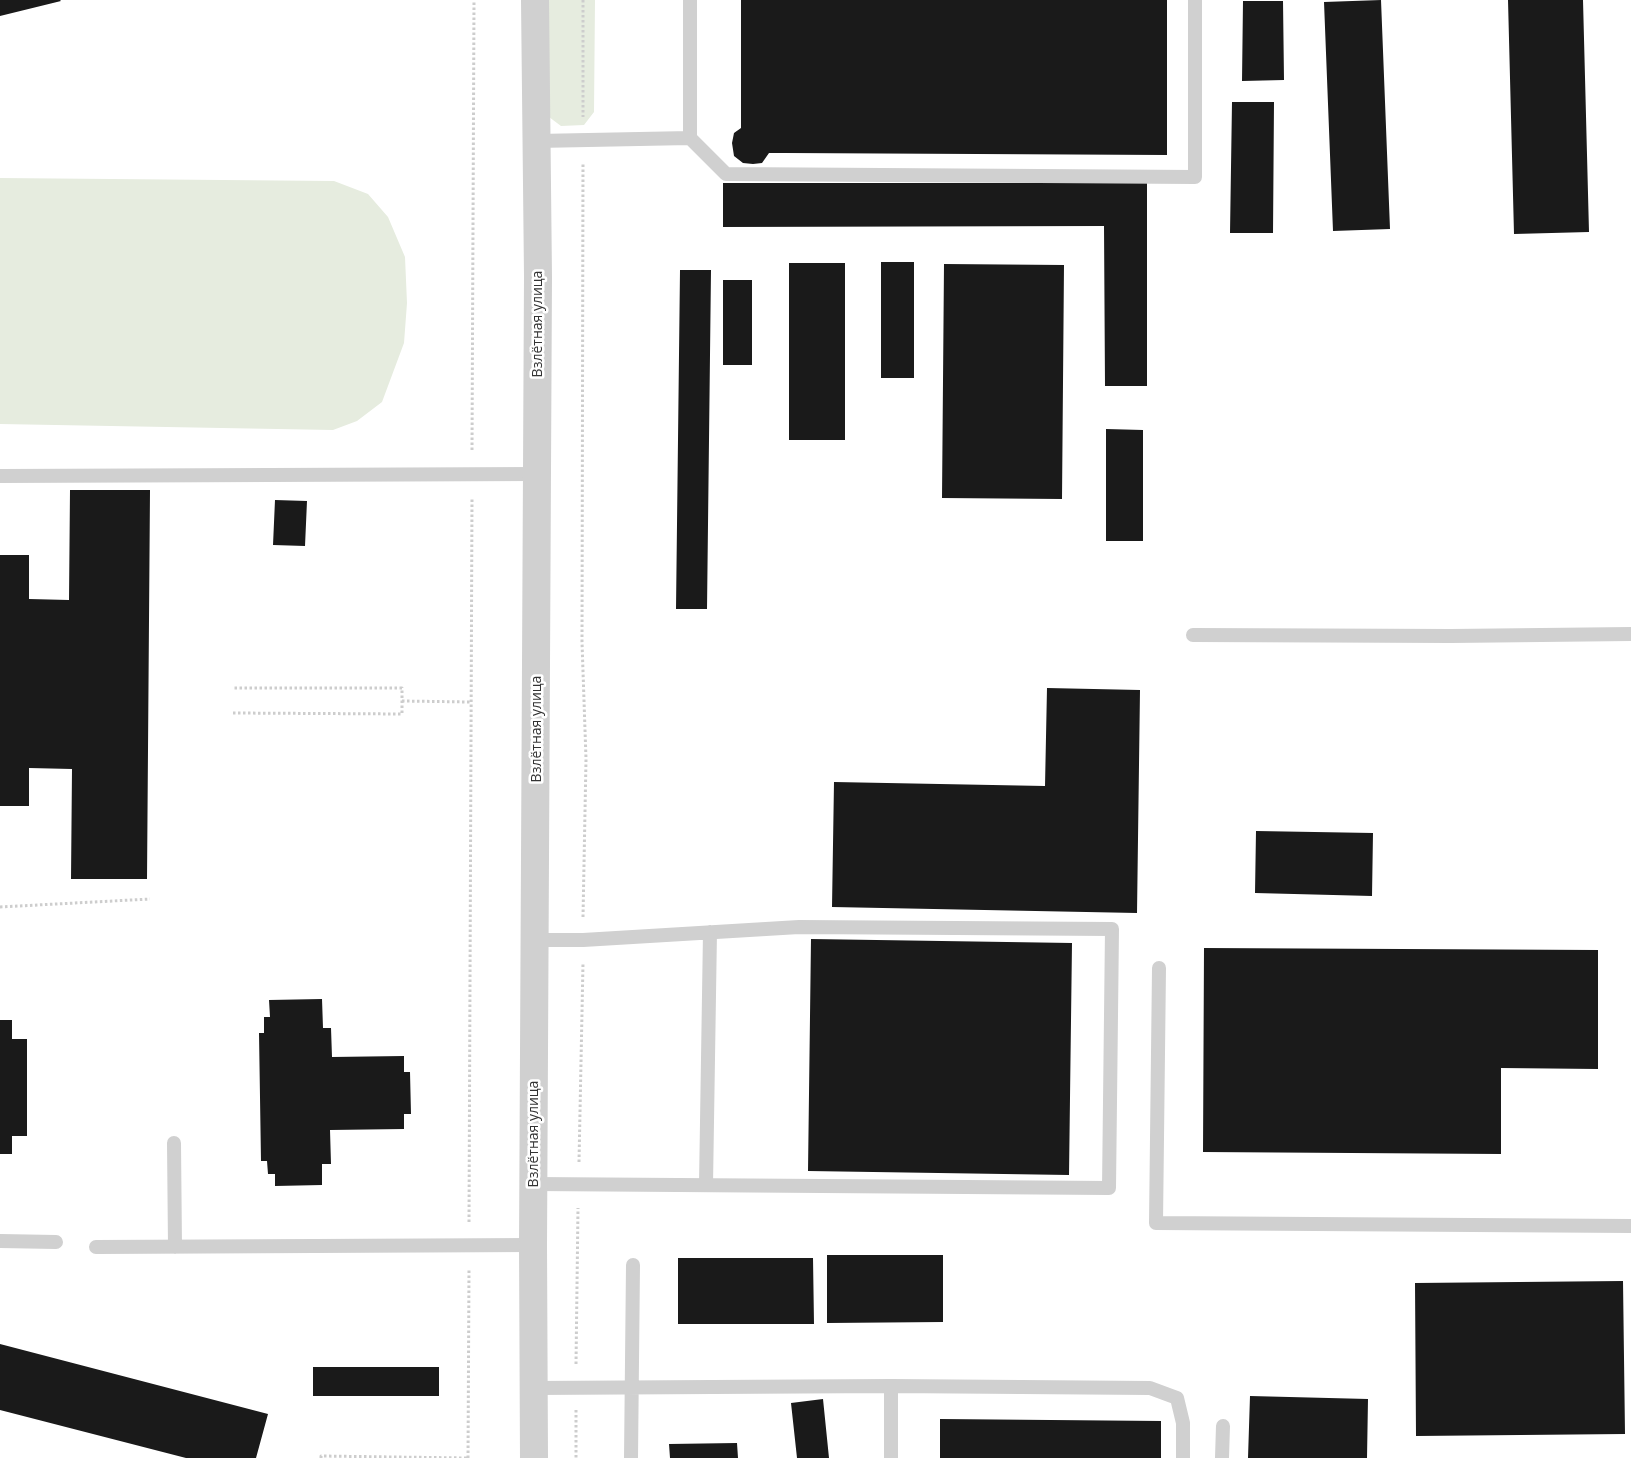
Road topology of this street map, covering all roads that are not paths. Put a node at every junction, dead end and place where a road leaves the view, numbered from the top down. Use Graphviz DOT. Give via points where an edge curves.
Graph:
graph roads {
  1 [pos="535,0"];
  2 [pos="690,0"];
  3 [pos="1195,0"];
  4 [pos="690,138"];
  5 [pos="537,141"];
  6 [pos="538,474"];
  7 [pos="0,476"];
  8 [pos="1631,634"];
  9 [pos="1192,635"];
  10 [pos="710,932"];
  11 [pos="535,940"];
  12 [pos="1159,968"];
  13 [pos="174,1143"];
  14 [pos="534,1184"];
  15 [pos="706,1185"];
  16 [pos="1631,1226"];
  17 [pos="0,1240"];
  18 [pos="56,1242"];
  19 [pos="533,1245"];
  20 [pos="96,1247"];
  21 [pos="175,1247"];
  22 [pos="633,1264"];
  23 [pos="891,1386"];
  24 [pos="632,1387"];
  25 [pos="534,1388"];
  26 [pos="1223,1426"];
  27 [pos="534,1458"];
  28 [pos="631,1458"];
  29 [pos="891,1458"];
  30 [pos="1183,1458"];
  31 [pos="1222,1458"];
  1 -- 5 [label="street, Взлётная улица"];
  2 -- 4 [label="lane"];
  3 -- 4 [label="lane" via="1195,177 726,174"];
  4 -- 5 [label="lane"];
  5 -- 6 [label="street, Взлётная улица"];
  6 -- 7 [label="lane"];
  6 -- 11 [label="street, Взлётная улица"];
  8 -- 9 [label="lane"];
  10 -- 11 [label="lane"];
  10 -- 15 [label="lane"];
  10 -- 15 [label="lane" via="799,927 1112,929 1110,1188"];
  11 -- 14 [label="street, Взлётная улица"];
  12 -- 16 [label="lane" via="1156,1223"];
  13 -- 21 [label="lane"];
  14 -- 15 [label="lane"];
  14 -- 19 [label="street, Взлётная улица"];
  17 -- 18 [label="lane"];
  19 -- 21 [label="lane"];
  19 -- 25 [label="street, Взлётная улица"];
  20 -- 21 [label="lane"];
  22 -- 24 [label="lane"];
  23 -- 24 [label="lane"];
  23 -- 29 [label="lane"];
  23 -- 30 [label="lane" via="1150,1388 1177,1398 1183,1422"];
  24 -- 25 [label="lane"];
  24 -- 28 [label="lane"];
  25 -- 27 [label="street, Взлётная улица"];
  26 -- 31 [label="lane"];
}
